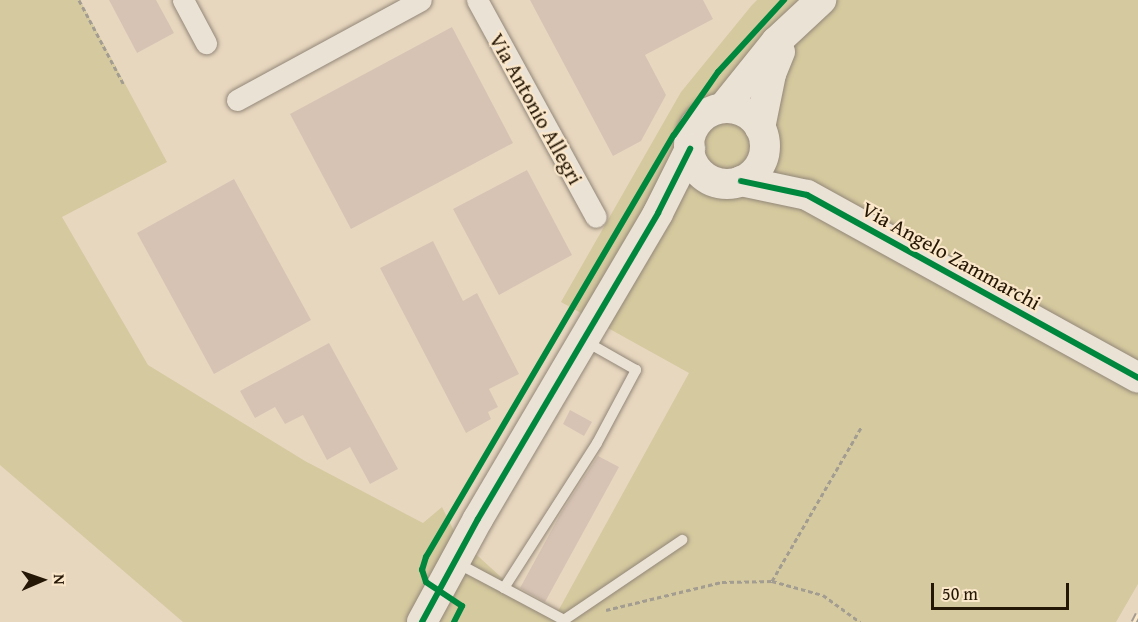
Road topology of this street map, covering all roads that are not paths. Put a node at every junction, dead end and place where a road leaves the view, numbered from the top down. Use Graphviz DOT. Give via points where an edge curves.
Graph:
graph roads {
  1 [pos="183,0"];
  2 [pos="421,0"];
  3 [pos="477,0"];
  4 [pos="821,0"];
  5 [pos="795,26"];
  6 [pos="206,43"];
  7 [pos="237,100"];
  8 [pos="723,108"];
  9 [pos="763,136"];
  10 [pos="690,149"];
  11 [pos="727,181"];
  12 [pos="807,195"];
  13 [pos="658,213"];
  14 [pos="596,217"];
  15 [pos="585,341"];
  16 [pos="1138,378"];
  17 [pos="682,540"];
  18 [pos="454,562"];
  19 [pos="504,588"];
  20 [pos="422,622"];
  1 -- 6 [label="street"];
  2 -- 7 [label="street"];
  3 -- 14 [label="street, Via Antonio Allegri"];
  4 -- 5 [label="street"];
  5 -- 8 [label="street"];
  5 -- 9 [label="street" via="771,74"];
  8 -- 9 [label="street" via="749,114"];
  8 -- 10 [label="street" via="698,122"];
  9 -- 11 [label="street" via="764,153 756,170"];
  9 -- 12 [label="street, Via Angelo Zammarchi"];
  10 -- 11 [label="street" via="700,172"];
  10 -- 13 [label="street"];
  11 -- 12 [label="street, Via Angelo Zammarchi"];
  11 -- 13 [label="street" via="678,196"];
  12 -- 16 [label="street, Via Angelo Zammarchi"];
  13 -- 15 [label="street"];
  15 -- 18 [label="street"];
  15 -- 19 [label="lane" via="636,370 597,443"];
  17 -- 19 [label="lane" via="564,620"];
  18 -- 19 [label="lane"];
  18 -- 20 [label="street"];
}
